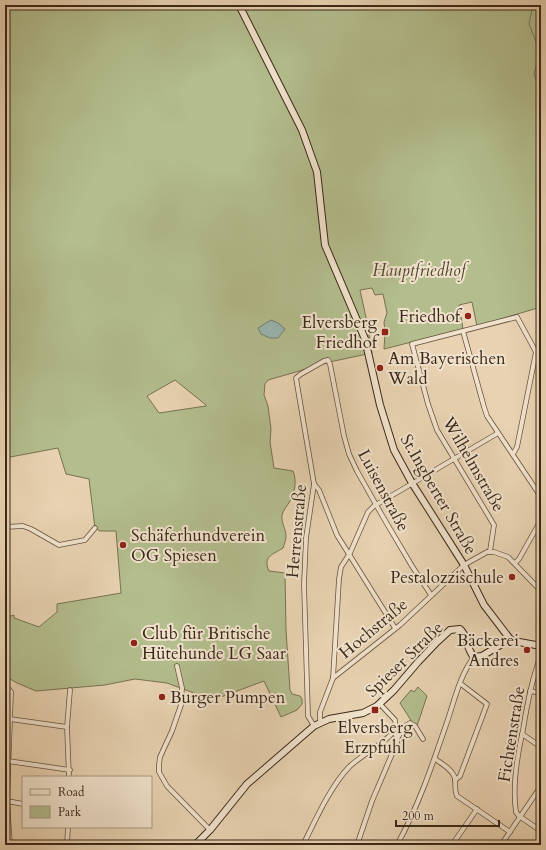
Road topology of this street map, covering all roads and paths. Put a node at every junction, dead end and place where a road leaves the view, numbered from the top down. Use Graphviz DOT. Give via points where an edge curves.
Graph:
graph roads {
  1 [pos="239,5"];
  2 [pos="463,331"];
  3 [pos="536,352"];
  4 [pos="541,354"];
  5 [pos="330,364"];
  6 [pos="498,433"];
  7 [pos="513,454"];
  8 [pos="454,459"];
  9 [pos="412,483"];
  10 [pos="314,484"];
  11 [pos="541,497"];
  12 [pos="376,505"];
  13 [pos="541,520"];
  14 [pos="5,527"];
  15 [pos="95,528"];
  16 [pos="490,551"];
  17 [pos="350,553"];
  18 [pos="515,563"];
  19 [pos="464,564"];
  20 [pos="541,591"];
  21 [pos="432,596"];
  22 [pos="395,628"];
  23 [pos="510,639"];
  24 [pos="541,646"];
  25 [pos="541,655"];
  26 [pos="474,657"];
  27 [pos="177,666"];
  28 [pos="333,678"];
  29 [pos="461,684"];
  30 [pos="5,685"];
  31 [pos="70,690"];
  32 [pos="530,690"];
  33 [pos="541,693"];
  34 [pos="380,704"];
  35 [pos="10,719"];
  36 [pos="320,722"];
  37 [pos="314,726"];
  38 [pos="67,727"];
  39 [pos="394,731"];
  40 [pos="522,734"];
  41 [pos="398,738"];
  42 [pos="423,739"];
  43 [pos="541,747"];
  44 [pos="435,759"];
  45 [pos="8,761"];
  46 [pos="70,770"];
  47 [pos="69,776"];
  48 [pos="455,780"];
  49 [pos="541,786"];
  50 [pos="6,802"];
  51 [pos="22,804"];
  52 [pos="477,809"];
  53 [pos="520,816"];
  54 [pos="68,828"];
  55 [pos="210,830"];
  56 [pos="541,831"];
  57 [pos="510,832"];
  58 [pos="8,844"];
  59 [pos="198,844"];
  60 [pos="68,845"];
  61 [pos="302,845"];
  62 [pos="357,845"];
  63 [pos="397,845"];
  64 [pos="452,845"];
  65 [pos="501,845"];
  1 -- 9 [label="main road, St.Ingberter Straße" via="302,130 317,172 325,245 362,328 389,437"];
  2 -- 3 [label="street" via="517,317"];
  2 -- 6 [label="street" via="484,407"];
  2 -- 8 [label="street, Wilhelmstraße" via="412,344 432,419"];
  3 -- 4 [label="street"];
  3 -- 7 [label="street" via="517,447"];
  5 -- 10 [label="street, Herrenstraße" via="328,360 324,361 296,378"];
  5 -- 12 [label="street, Luisenstraße" via="349,454"];
  6 -- 7 [label="street"];
  6 -- 8 [label="street"];
  7 -- 11 [label="street"];
  8 -- 9 [label="street"];
  8 -- 16 [label="street, Wilhelmstraße" via="494,525"];
  9 -- 12 [label="street"];
  9 -- 19 [label="main road, St.Ingberter Straße"];
  10 -- 17 [label="street" via="338,535"];
  10 -- 37 [label="street, Herrenstraße" via="306,538 304,584 308,716"];
  12 -- 17 [label="street" via="368,512"];
  12 -- 21 [label="street, Luisenstraße"];
  13 -- 18 [label="street"];
  14 -- 15 [label="street" via="23,526 59,545 85,540"];
  16 -- 18 [label="street"];
  16 -- 19 [label="street, Hochstraße"];
  17 -- 22 [label="street"];
  17 -- 28 [label="street" via="341,567 339,579"];
  18 -- 20 [label="street"];
  19 -- 21 [label="street, Hochstraße"];
  19 -- 23 [label="main road, St.Ingberter Straße" via="484,605"];
  21 -- 22 [label="street, Hochstraße"];
  22 -- 28 [label="street, Hochstraße"];
  23 -- 24 [label="main road"];
  23 -- 26 [label="main road" via="482,656"];
  25 -- 32 [label="street, Fichtenstraße"];
  26 -- 29 [label="street"];
  26 -- 34 [label="main road, Spieser Straße" via="469,651 462,631 450,630"];
  27 -- 55 [label="street" via="182,688 181,705 160,757 159,772 167,786"];
  28 -- 36 [label="street" via="320,712"];
  29 -- 44 [label="street"];
  29 -- 48 [label="street" via="487,704 460,776"];
  30 -- 35 [label="street" via="11,692"];
  31 -- 38 [label="street"];
  32 -- 33 [label="street"];
  32 -- 40 [label="street, Fichtenstraße"];
  34 -- 36 [label="main road, Spieser Straße" via="363,713"];
  34 -- 39 [label="street" via="395,720 397,724"];
  35 -- 38 [label="street"];
  35 -- 45 [label="street"];
  36 -- 37 [label="main road, Spieser Straße"];
  37 -- 55 [label="main road, Spieser Straße" via="247,784"];
  38 -- 46 [label="street"];
  39 -- 41 [label="street"];
  39 -- 61 [label="street" via="345,772"];
  40 -- 43 [label="street"];
  40 -- 53 [label="street, Fichtenstraße" via="515,786 516,811"];
  41 -- 42 [label="street" via="404,727 410,723"];
  41 -- 62 [label="street"];
  44 -- 48 [label="street" via="452,773"];
  44 -- 63 [label="street" via="410,823"];
  45 -- 46 [label="street"];
  45 -- 50 [label="street"];
  46 -- 47 [label="street"];
  48 -- 52 [label="street" via="457,796"];
  49 -- 53 [label="street"];
  50 -- 51 [label="street"];
  50 -- 58 [label="street"];
  52 -- 57 [label="street"];
  52 -- 64 [label="street"];
  53 -- 56 [label="street"];
  53 -- 57 [label="street"];
  54 -- 60 [label="street"];
  55 -- 59 [label="main road, Spieser Straße"];
  57 -- 65 [label="street"];
}
